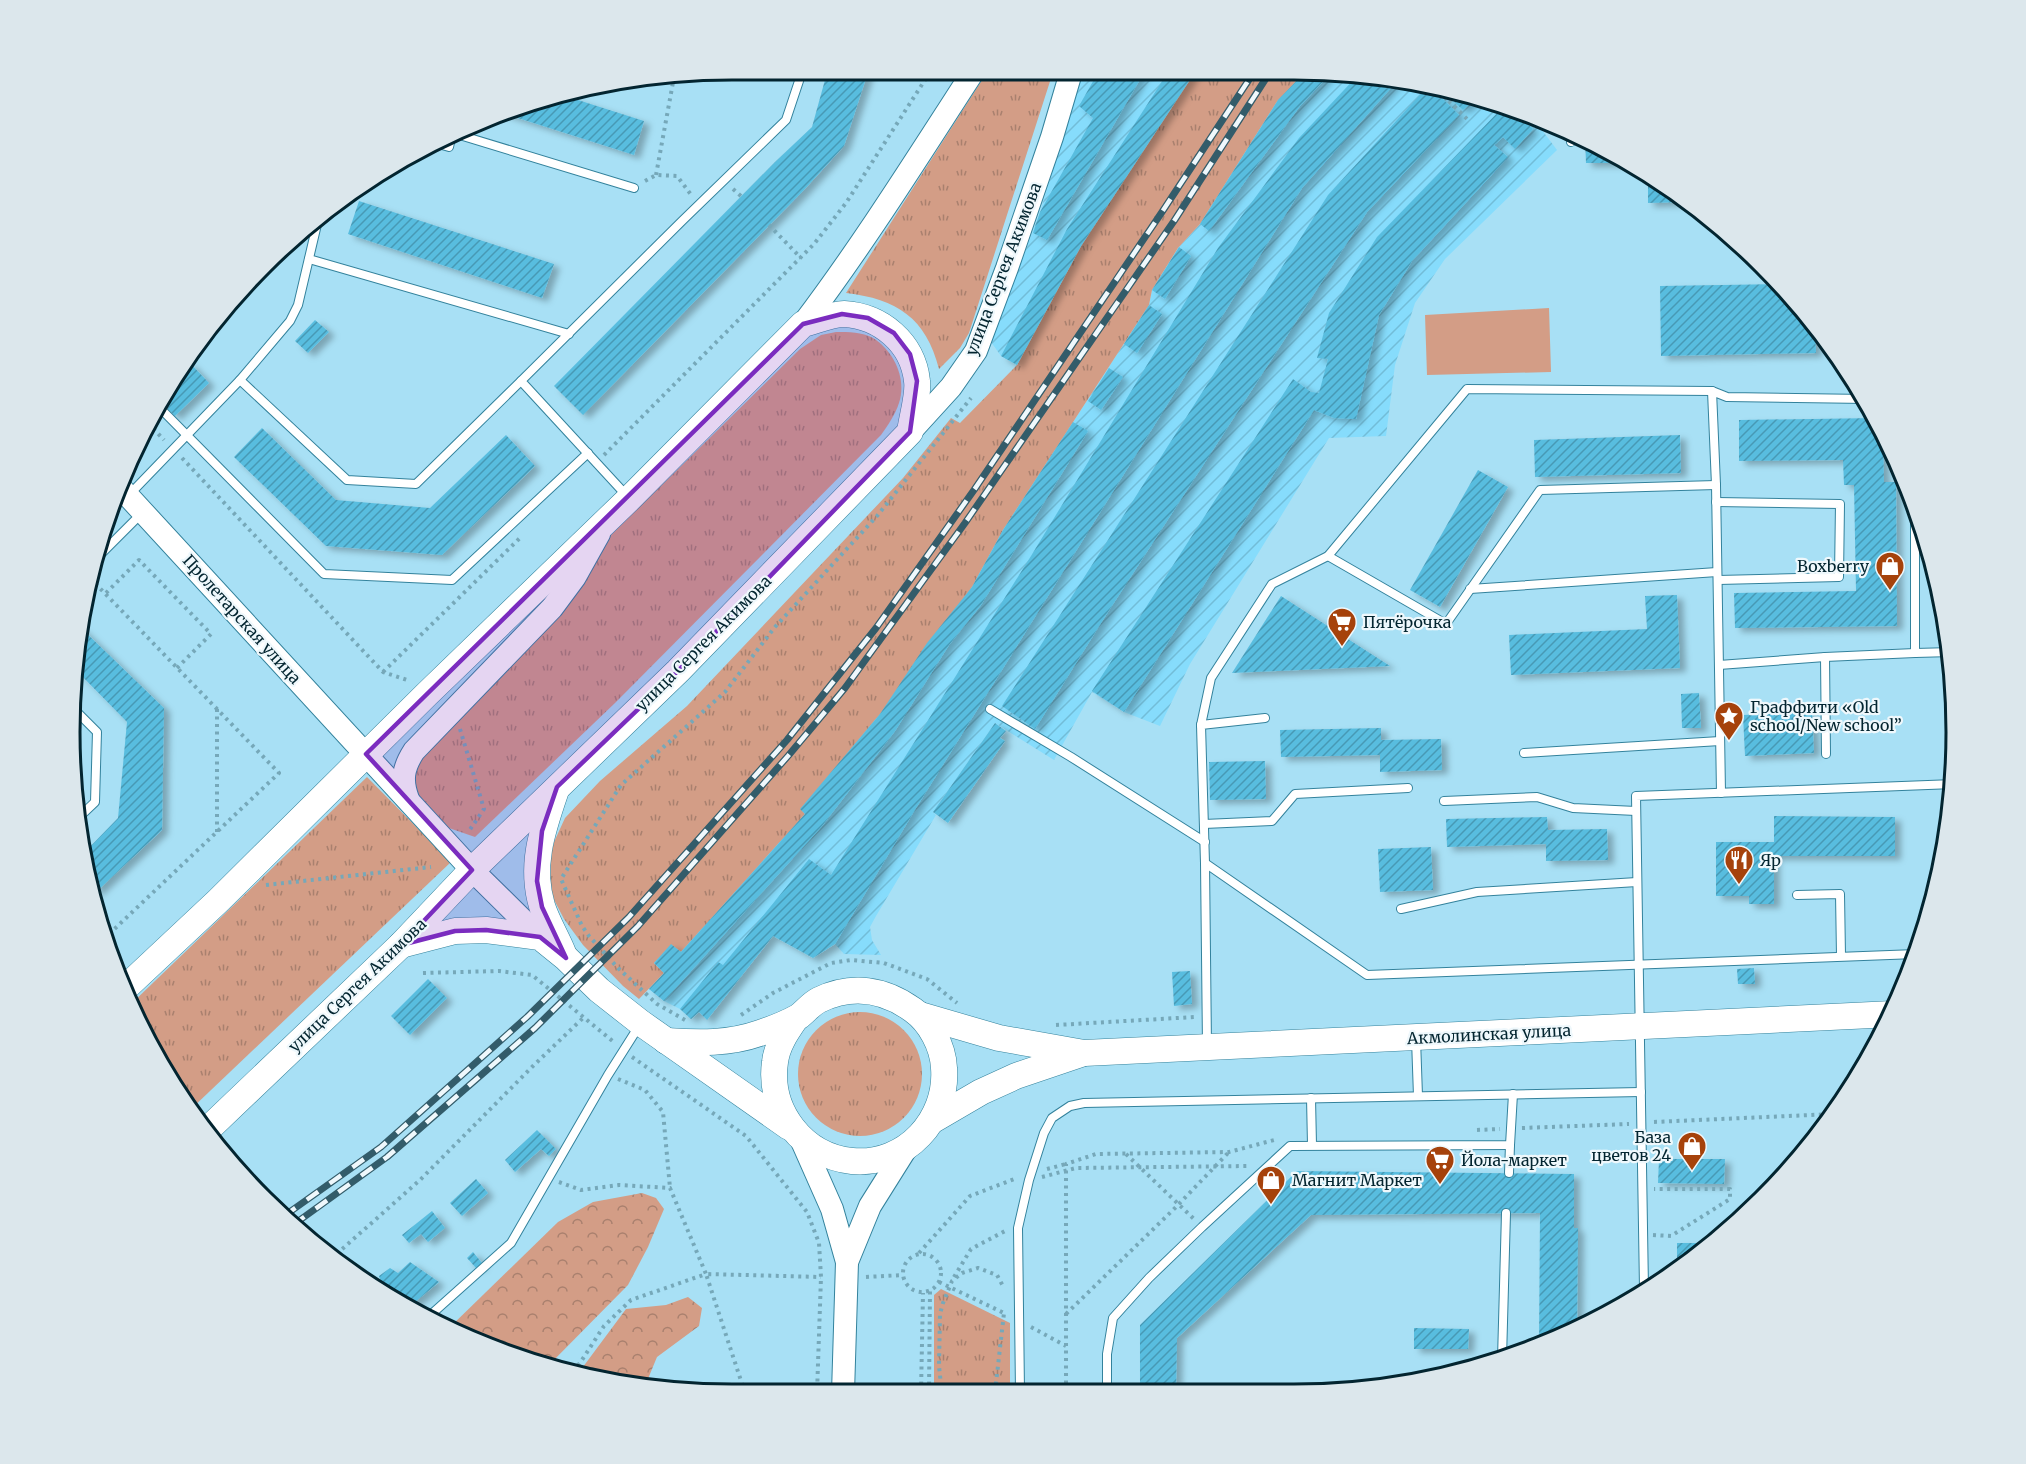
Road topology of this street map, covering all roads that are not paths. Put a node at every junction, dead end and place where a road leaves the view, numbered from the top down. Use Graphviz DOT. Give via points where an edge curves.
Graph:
graph roads {
  1 [pos="799,80"];
  2 [pos="968,80"];
  3 [pos="1069,80"];
  4 [pos="465,137"];
  5 [pos="634,188"];
  6 [pos="316,230"];
  7 [pos="309,259"];
  8 [pos="803,324"];
  9 [pos="569,334"];
  10 [pos="240,380"];
  11 [pos="521,381"];
  12 [pos="1712,392"];
  13 [pos="1855,399"];
  14 [pos="164,412"];
  15 [pos="910,432"];
  16 [pos="187,435"];
  17 [pos="588,453"];
  18 [pos="1716,485"];
  19 [pos="130,497"];
  20 [pos="630,498"];
  21 [pos="1716,502"];
  22 [pos="607,518"];
  23 [pos="112,530"];
  24 [pos="1915,532"];
  25 [pos="1328,556"];
  26 [pos="1718,576"];
  27 [pos="1470,588"];
  28 [pos="1942,652"];
  29 [pos="1914,653"];
  30 [pos="1825,657"];
  31 [pos="1719,664"];
  32 [pos="990,709"];
  33 [pos="80,715"];
  34 [pos="1265,717"];
  35 [pos="1201,725"];
  36 [pos="1720,741"];
  37 [pos="1524,753"];
  38 [pos="366,754"];
  39 [pos="1826,754"];
  40 [pos="1944,784"];
  41 [pos="557,787"];
  42 [pos="1408,788"];
  43 [pos="1721,793"];
  44 [pos="409,801"];
  45 [pos="1444,801"];
  46 [pos="1636,811"];
  47 [pos="85,812"];
  48 [pos="1204,824"];
  49 [pos="1204,842"];
  50 [pos="1205,863"];
  51 [pos="472,870"];
  52 [pos="1637,882"];
  53 [pos="1797,895"];
  54 [pos="1401,909"];
  55 [pos="540,937"];
  56 [pos="401,945"];
  57 [pos="1907,954"];
  58 [pos="1841,956"];
  59 [pos="566,958"];
  60 [pos="1639,964"];
  61 [pos="130,984"];
  62 [pos="1882,1014"];
  63 [pos="921,1015"];
  64 [pos="796,1018"];
  65 [pos="641,1023"];
  66 [pos="1640,1025"];
  67 [pos="1416,1038"];
  68 [pos="666,1041"];
  69 [pos="1207,1048"];
  70 [pos="1084,1053"];
  71 [pos="1641,1092"];
  72 [pos="1513,1094"];
  73 [pos="1418,1096"];
  74 [pos="1311,1098"];
  75 [pos="933,1120"];
  76 [pos="212,1126"];
  77 [pos="797,1134"];
  78 [pos="1312,1145"];
  79 [pos="1510,1145"];
  80 [pos="907,1147"];
  81 [pos="1509,1173"];
  82 [pos="1506,1213"];
  83 [pos="848,1262"];
  84 [pos="1644,1283"];
  85 [pos="434,1312"];
  86 [pos="1502,1351"];
  87 [pos="843,1384"];
  88 [pos="1020,1384"];
  89 [pos="1107,1384"];
  1 -- 9 [label="lane" via="786,120"];
  2 -- 8 [label="main road" via="867,236"];
  3 -- 15 [label="main road, улица Сергея Акимова" via="976,351 951,387"];
  4 -- 5 [label="lane"];
  6 -- 7 [label="lane"];
  7 -- 9 [label="lane"];
  7 -- 10 [label="lane" via="290,321"];
  8 -- 15 [label="main road" via="842,314 868,318 894,333 909,354 917,381"];
  8 -- 20 [label="main road"];
  9 -- 11 [label="lane"];
  10 -- 11 [label="lane" via="347,480 416,484"];
  10 -- 16 [label="lane"];
  11 -- 17 [label="lane"];
  12 -- 13 [label="lane" via="1727,397"];
  12 -- 18 [label="lane"];
  12 -- 25 [label="lane" via="1467,389"];
  14 -- 16 [label="lane"];
  15 -- 41 [label="main road, улица Сергея Акимова" via="678,671"];
  16 -- 17 [label="lane" via="324,574 452,580"];
  16 -- 19 [label="lane"];
  17 -- 20 [label="lane"];
  18 -- 21 [label="lane"];
  18 -- 27 [label="lane" via="1540,490"];
  19 -- 23 [label="lane"];
  19 -- 38 [label="main road, Пролетарская улица"];
  20 -- 22 [label="main road"];
  21 -- 26 [label="lane"];
  21 -- 26 [label="lane" via="1839,504 1839,577"];
  22 -- 38 [label="main road"];
  22 -- 44 [label="main road" via="575,578 552,608 414,751 403,774"];
  24 -- 29 [label="lane"];
  25 -- 27 [label="lane" via="1446,624"];
  25 -- 35 [label="lane" via="1272,584 1211,678"];
  26 -- 27 [label="lane"];
  26 -- 31 [label="lane"];
  28 -- 29 [label="lane"];
  29 -- 30 [label="lane"];
  30 -- 31 [label="lane"];
  30 -- 39 [label="lane"];
  31 -- 36 [label="lane"];
  32 -- 49 [label="lane"];
  33 -- 47 [label="lane" via="97,732 95,802"];
  34 -- 35 [label="lane"];
  35 -- 48 [label="lane"];
  36 -- 37 [label="lane"];
  36 -- 43 [label="lane"];
  38 -- 44 [label="main road, Пролетарская улица"];
  38 -- 61 [label="main road"];
  40 -- 43 [label="lane"];
  41 -- 51 [label="main road, улица Сергея Акимова"];
  41 -- 59 [label="main road" via="542,831 537,880 542,907"];
  42 -- 48 [label="lane" via="1295,794 1272,821"];
  43 -- 46 [label="lane" via="1636,796"];
  44 -- 51 [label="main road, Пролетарская улица"];
  45 -- 46 [label="lane" via="1537,796 1574,808"];
  46 -- 52 [label="lane"];
  48 -- 49 [label="lane"];
  49 -- 50 [label="lane"];
  50 -- 60 [label="lane" via="1367,975"];
  50 -- 69 [label="lane"];
  51 -- 55 [label="main road, Пролетарская улица"];
  51 -- 56 [label="main road, улица Сергея Акимова"];
  52 -- 54 [label="lane" via="1477,892"];
  52 -- 60 [label="lane"];
  53 -- 58 [label="lane" via="1840,894"];
  55 -- 56 [label="main road" via="486,930 455,931"];
  55 -- 59 [label="main road"];
  56 -- 76 [label="main road, улица Сергея Акимова"];
  57 -- 58 [label="lane"];
  58 -- 60 [label="lane"];
  59 -- 65 [label="main road"];
  60 -- 66 [label="lane"];
  62 -- 66 [label="main road, Акмолинская улица"];
  63 -- 64 [label="main road" via="898,999 872,991 844,991 818,1000"];
  63 -- 70 [label="main road" via="999,1038"];
  63 -- 75 [label="main road" via="937,1039 945,1066 944,1094"];
  64 -- 68 [label="main road" via="727,1042"];
  64 -- 77 [label="main road" via="775,1061 774,1085 780,1109"];
  65 -- 68 [label="main road"];
  65 -- 85 [label="lane" via="511,1243"];
  66 -- 67 [label="main road, Акмолинская улица"];
  66 -- 71 [label="lane"];
  67 -- 69 [label="main road, Акмолинская улица"];
  67 -- 73 [label="lane"];
  68 -- 77 [label="main road"];
  69 -- 70 [label="main road, Акмолинская улица"];
  70 -- 75 [label="main road" via="1007,1080"];
  71 -- 72 [label="lane"];
  71 -- 84 [label="lane"];
  72 -- 73 [label="lane"];
  72 -- 79 [label="lane"];
  73 -- 74 [label="lane"];
  74 -- 78 [label="lane"];
  74 -- 88 [label="lane" via="1084,1102 1052,1118 1030,1176 1018,1228"];
  75 -- 80 [label="main road"];
  77 -- 80 [label="main road" via="825,1154 853,1161 881,1159"];
  77 -- 83 [label="main road" via="832,1209"];
  78 -- 79 [label="lane"];
  78 -- 89 [label="lane" via="1290,1146 1149,1278 1113,1318"];
  79 -- 81 [label="lane"];
  80 -- 83 [label="main road" via="870,1206"];
  82 -- 86 [label="lane"];
  83 -- 87 [label="main road"];
}
